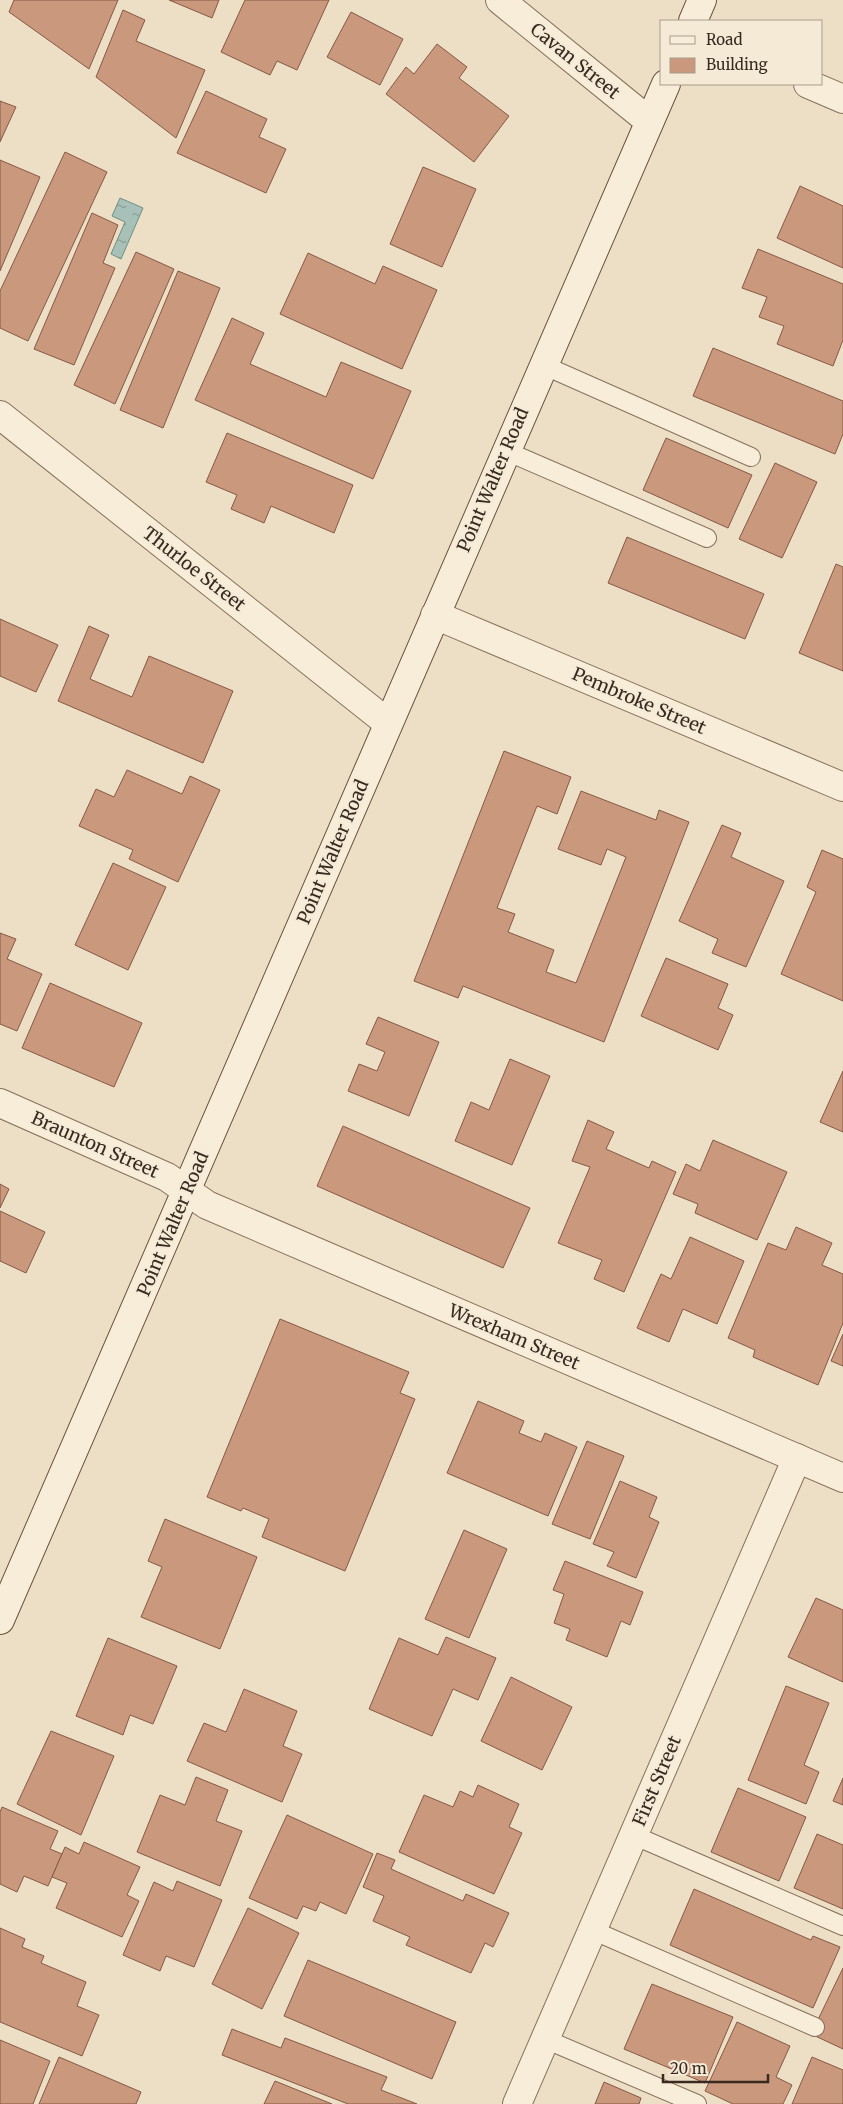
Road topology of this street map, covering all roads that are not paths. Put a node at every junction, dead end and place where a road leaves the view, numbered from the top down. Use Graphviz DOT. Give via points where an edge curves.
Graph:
graph roads {
  1 [pos="500,0"];
  2 [pos="702,0"];
  3 [pos="693,20"];
  4 [pos="666,85"];
  5 [pos="810,85"];
  6 [pos="843,99"];
  7 [pos="649,121"];
  8 [pos="543,365"];
  9 [pos="0,415"];
  10 [pos="506,451"];
  11 [pos="751,457"];
  12 [pos="707,538"];
  13 [pos="435,615"];
  14 [pos="388,723"];
  15 [pos="843,787"];
  16 [pos="0,1103"];
  17 [pos="187,1191"];
  18 [pos="797,1458"];
  19 [pos="843,1478"];
  20 [pos="0,1620"];
  21 [pos="634,1835"];
  22 [pos="843,1926"];
  23 [pos="592,1930"];
  24 [pos="815,2027"];
  25 [pos="545,2039"];
  26 [pos="517,2104"];
  27 [pos="697,2104"];
  1 -- 7 [label="street, Cavan Street"];
  2 -- 3 [label="street"];
  4 -- 7 [label="street, Point Walter Road"];
  5 -- 6 [label="street"];
  7 -- 8 [label="street, Point Walter Road"];
  8 -- 10 [label="street, Point Walter Road"];
  8 -- 11 [label="lane"];
  9 -- 14 [label="street, Thurloe Street"];
  10 -- 12 [label="lane"];
  10 -- 13 [label="street, Point Walter Road"];
  13 -- 14 [label="street, Point Walter Road"];
  13 -- 15 [label="street, Pembroke Street"];
  14 -- 17 [label="street, Point Walter Road"];
  16 -- 17 [label="street, Braunton Street" via="167,1177"];
  17 -- 18 [label="street, Wrexham Street" via="216,1209"];
  17 -- 20 [label="street, Point Walter Road"];
  18 -- 19 [label="street, Wrexham Street"];
  18 -- 21 [label="street, First Street"];
  21 -- 22 [label="lane"];
  21 -- 23 [label="street, First Street"];
  23 -- 24 [label="lane"];
  23 -- 25 [label="street, First Street"];
  25 -- 26 [label="street, First Street"];
  25 -- 27 [label="lane"];
}
